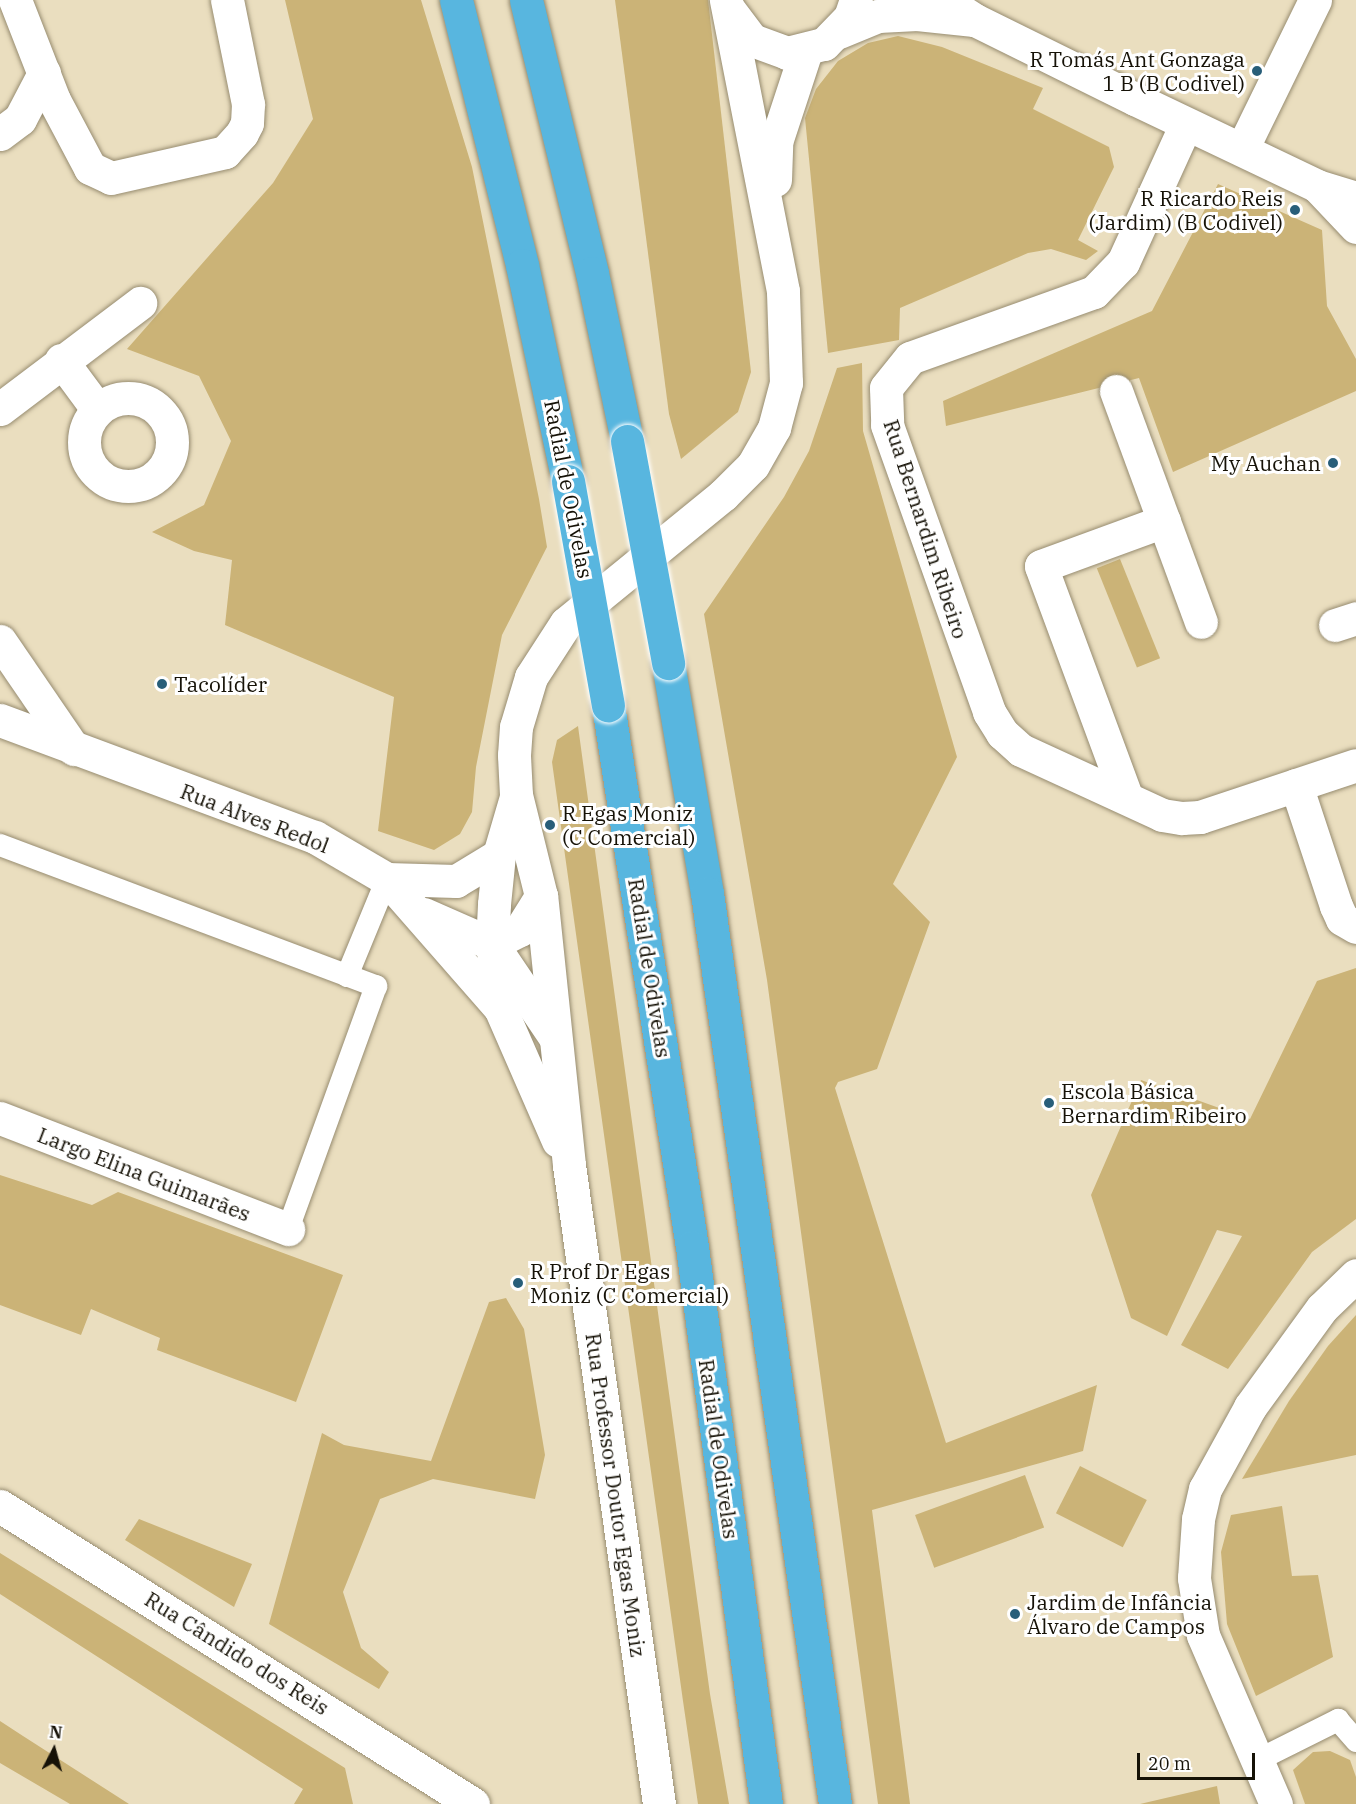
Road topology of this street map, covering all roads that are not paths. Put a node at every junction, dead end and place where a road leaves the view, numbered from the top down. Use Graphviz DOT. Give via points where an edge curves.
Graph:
graph roads {
  1 [pos="15,0"];
  2 [pos="227,0"];
  3 [pos="456,0"];
  4 [pos="526,0"];
  5 [pos="856,0"];
  6 [pos="944,0"];
  7 [pos="1315,0"];
  8 [pos="727,5"];
  9 [pos="975,21"];
  10 [pos="839,32"];
  11 [pos="806,51"];
  12 [pos="54,97"];
  13 [pos="1186,124"];
  14 [pos="10,127"];
  15 [pos="1242,149"];
  16 [pos="1317,186"];
  17 [pos="1356,198"];
  18 [pos="1356,227"];
  19 [pos="773,229"];
  20 [pos="140,303"];
  21 [pos="61,360"];
  22 [pos="1116,391"];
  23 [pos="0,409"];
  24 [pos="98,410"];
  25 [pos="1164,521"];
  26 [pos="1201,622"];
  27 [pos="0,641"];
  28 [pos="0,720"];
  29 [pos="74,749"];
  30 [pos="1356,765"];
  31 [pos="1296,785"];
  32 [pos="516,795"];
  33 [pos="1126,796"];
  34 [pos="0,845"];
  35 [pos="499,855"];
  36 [pos="387,879"];
  37 [pos="541,896"];
  38 [pos="420,912"];
  39 [pos="1356,927"];
  40 [pos="492,944"];
  41 [pos="347,976"];
  42 [pos="500,1008"];
  43 [pos="558,1043"];
  44 [pos="0,1118"];
  45 [pos="569,1165"];
  46 [pos="288,1229"];
  47 [pos="1356,1275"];
  48 [pos="0,1506"];
  49 [pos="1356,1741"];
  50 [pos="1256,1761"];
  51 [pos="473,1804"];
  52 [pos="659,1804"];
  53 [pos="766,1804"];
  54 [pos="835,1804"];
  55 [pos="1276,1804"];
  1 -- 12 [label="street"];
  2 -- 12 [label="street" via="248,104 247,123 225,152 111,178 90,168"];
  3 -- 53 [label="highway, Radial de Odivelas, bridge" via="522,265 568,480 608,705 692,1247"];
  4 -- 54 [label="highway, bridge" via="592,273 668,663 710,916"];
  5 -- 10 [label="street"];
  6 -- 9 [label="street"];
  7 -- 15 [label="street"];
  8 -- 11 [label="street" via="738,26 768,49"];
  8 -- 19 [label="street"];
  9 -- 10 [label="street" via="917,14 878,16"];
  9 -- 13 [label="street"];
  10 -- 11 [label="street"];
  11 -- 19 [label="street" via="776,142"];
  12 -- 14 [label="street"];
  12 -- 14 [label="street"];
  13 -- 15 [label="street"];
  13 -- 33 [label="street, Rua Bernardim Ribeiro" via="1123,262 1094,292 910,358 886,388 887,425 989,712 1002,733 1021,750"];
  15 -- 16 [label="street"];
  16 -- 17 [label="street"];
  16 -- 18 [label="street"];
  19 -- 32 [label="street" via="783,291 786,383 774,428 753,465 723,495 567,623 531,677 516,727"];
  20 -- 21 [label="street"];
  21 -- 23 [label="street"];
  21 -- 24 [label="street"];
  22 -- 25 [label="street"];
  25 -- 26 [label="street"];
  25 -- 33 [label="street" via="1041,566"];
  27 -- 29 [label="street"];
  28 -- 29 [label="street, Rua Alves Redol"];
  29 -- 36 [label="street, Rua Alves Redol" via="315,837"];
  30 -- 31 [label="street, Rua Bernardim Ribeiro"];
  31 -- 33 [label="street, Rua Bernardim Ribeiro" via="1200,817 1162,815"];
  31 -- 39 [label="street" via="1336,906 1342,919"];
  32 -- 35 [label="street"];
  32 -- 37 [label="street, Rua Professor Doutor Egas Moniz"];
  34 -- 41 [label="lane"];
  35 -- 36 [label="street" via="456,881"];
  35 -- 40 [label="street"];
  36 -- 38 [label="street, Rua Alves Redol"];
  36 -- 41 [label="lane"];
  37 -- 40 [label="street" via="520,930"];
  37 -- 43 [label="street, Rua Professor Doutor Egas Moniz"];
  38 -- 40 [label="street"];
  38 -- 42 [label="street, Rua Alves Redol"];
  40 -- 42 [label="street"];
  40 -- 43 [label="street"];
  41 -- 46 [label="lane" via="376,986"];
  42 -- 45 [label="street, Rua Alves Redol"];
  43 -- 45 [label="street, Rua Professor Doutor Egas Moniz"];
  44 -- 46 [label="street, Largo Elina Guimarães"];
  45 -- 52 [label="street, Rua Professor Doutor Egas Moniz"];
  47 -- 50 [label="street" via="1322,1308 1250,1407 1228,1441 1202,1503 1196,1546 1197,1607 1212,1662"];
  48 -- 51 [label="street, Rua Cândido dos Reis"];
  49 -- 50 [label="lane" via="1338,1720"];
  50 -- 55 [label="street"];
}
